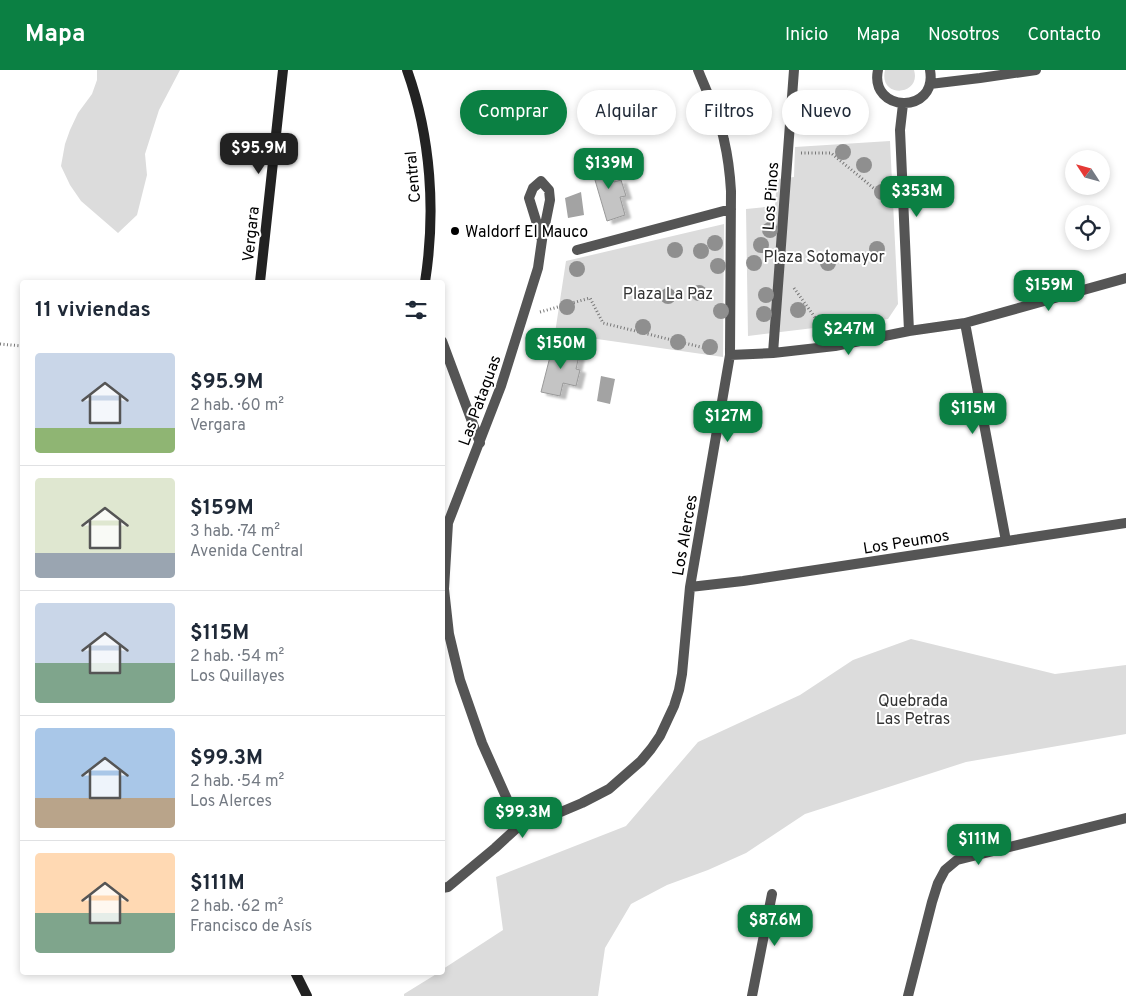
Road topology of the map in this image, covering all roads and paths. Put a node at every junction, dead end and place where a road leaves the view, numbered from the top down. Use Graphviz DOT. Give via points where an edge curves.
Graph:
graph roads {
  1 [pos="283,70"];
  2 [pos="406,70"];
  3 [pos="698,70"];
  4 [pos="794,70"];
  5 [pos="878,70"];
  6 [pos="930,70"];
  7 [pos="1036,70"];
  8 [pos="930,84"];
  9 [pos="903,104"];
  10 [pos="788,153"];
  11 [pos="803,153"];
  12 [pos="803,161"];
  13 [pos="731,209"];
  14 [pos="904,213"];
  15 [pos="542,240"];
  16 [pos="577,250"];
  17 [pos="1126,278"];
  18 [pos="260,280"];
  19 [pos="425,280"];
  20 [pos="794,280"];
  21 [pos="523,316"];
  22 [pos="966,323"];
  23 [pos="909,331"];
  24 [pos="0,344"];
  25 [pos="20,346"];
  26 [pos="836,346"];
  27 [pos="445,349"];
  28 [pos="773,353"];
  29 [pos="730,354"];
  30 [pos="480,443"];
  31 [pos="1126,523"];
  32 [pos="1006,541"];
  33 [pos="445,572"];
  34 [pos="690,587"];
  35 [pos="445,598"];
  36 [pos="1126,818"];
  37 [pos="519,826"];
  38 [pos="445,888"];
  39 [pos="772,894"];
  40 [pos="296,975"];
  41 [pos="307,996"];
  42 [pos="752,996"];
  43 [pos="908,996"];
  1 -- 18 [label="street, Vergara"];
  2 -- 19 [label="street, Central" via="422,127 430,187"];
  3 -- 13 [label="street, Los Alerces" via="724,139"];
  4 -- 10 [label="street, Los Pinos"];
  5 -- 9 [label="street" via="881,91 887,98"];
  6 -- 8 [label="street"];
  7 -- 8 [label="street"];
  8 -- 9 [label="street" via="920,99"];
  9 -- 14 [label="street" via="900,130"];
  10 -- 11 [label="path"];
  10 -- 28 [label="street, Los Pinos"];
  11 -- 12 [label="path"];
  11 -- 14 [label="path" via="830,152"];
  13 -- 16 [label="street"];
  13 -- 29 [label="street, Los Alerces"];
  14 -- 23 [label="street"];
  15 -- 15 [label="street, Las Pataguas" via="529,198 541,181 549,190 550,200"];
  15 -- 21 [label="street, Las Pataguas" via="538,268"];
  17 -- 22 [label="street"];
  20 -- 26 [label="path" via="794,288"];
  21 -- 29 [label="path" via="590,298 604,322"];
  21 -- 30 [label="street, Las Pataguas"];
  22 -- 23 [label="street"];
  22 -- 32 [label="street"];
  23 -- 26 [label="street"];
  24 -- 25 [label="path"];
  26 -- 28 [label="street"];
  27 -- 30 [label="street"];
  28 -- 29 [label="street"];
  29 -- 34 [label="street, Los Alerces"];
  30 -- 33 [label="street, Las Pataguas" via="448,523"];
  31 -- 32 [label="street, Los Peumos"];
  32 -- 34 [label="street, Los Peumos"];
  34 -- 37 [label="street, Los Alerces" via="679,690 668,722 651,749 609,789 549,817"];
  35 -- 37 [label="street, Las Pataguas" via="449,634 460,680 482,743"];
  36 -- 43 [label="street" via="957,860 945,870 938,883"];
  37 -- 38 [label="street, Los Alerces"];
  39 -- 42 [label="street"];
  40 -- 41 [label="street"];
}
